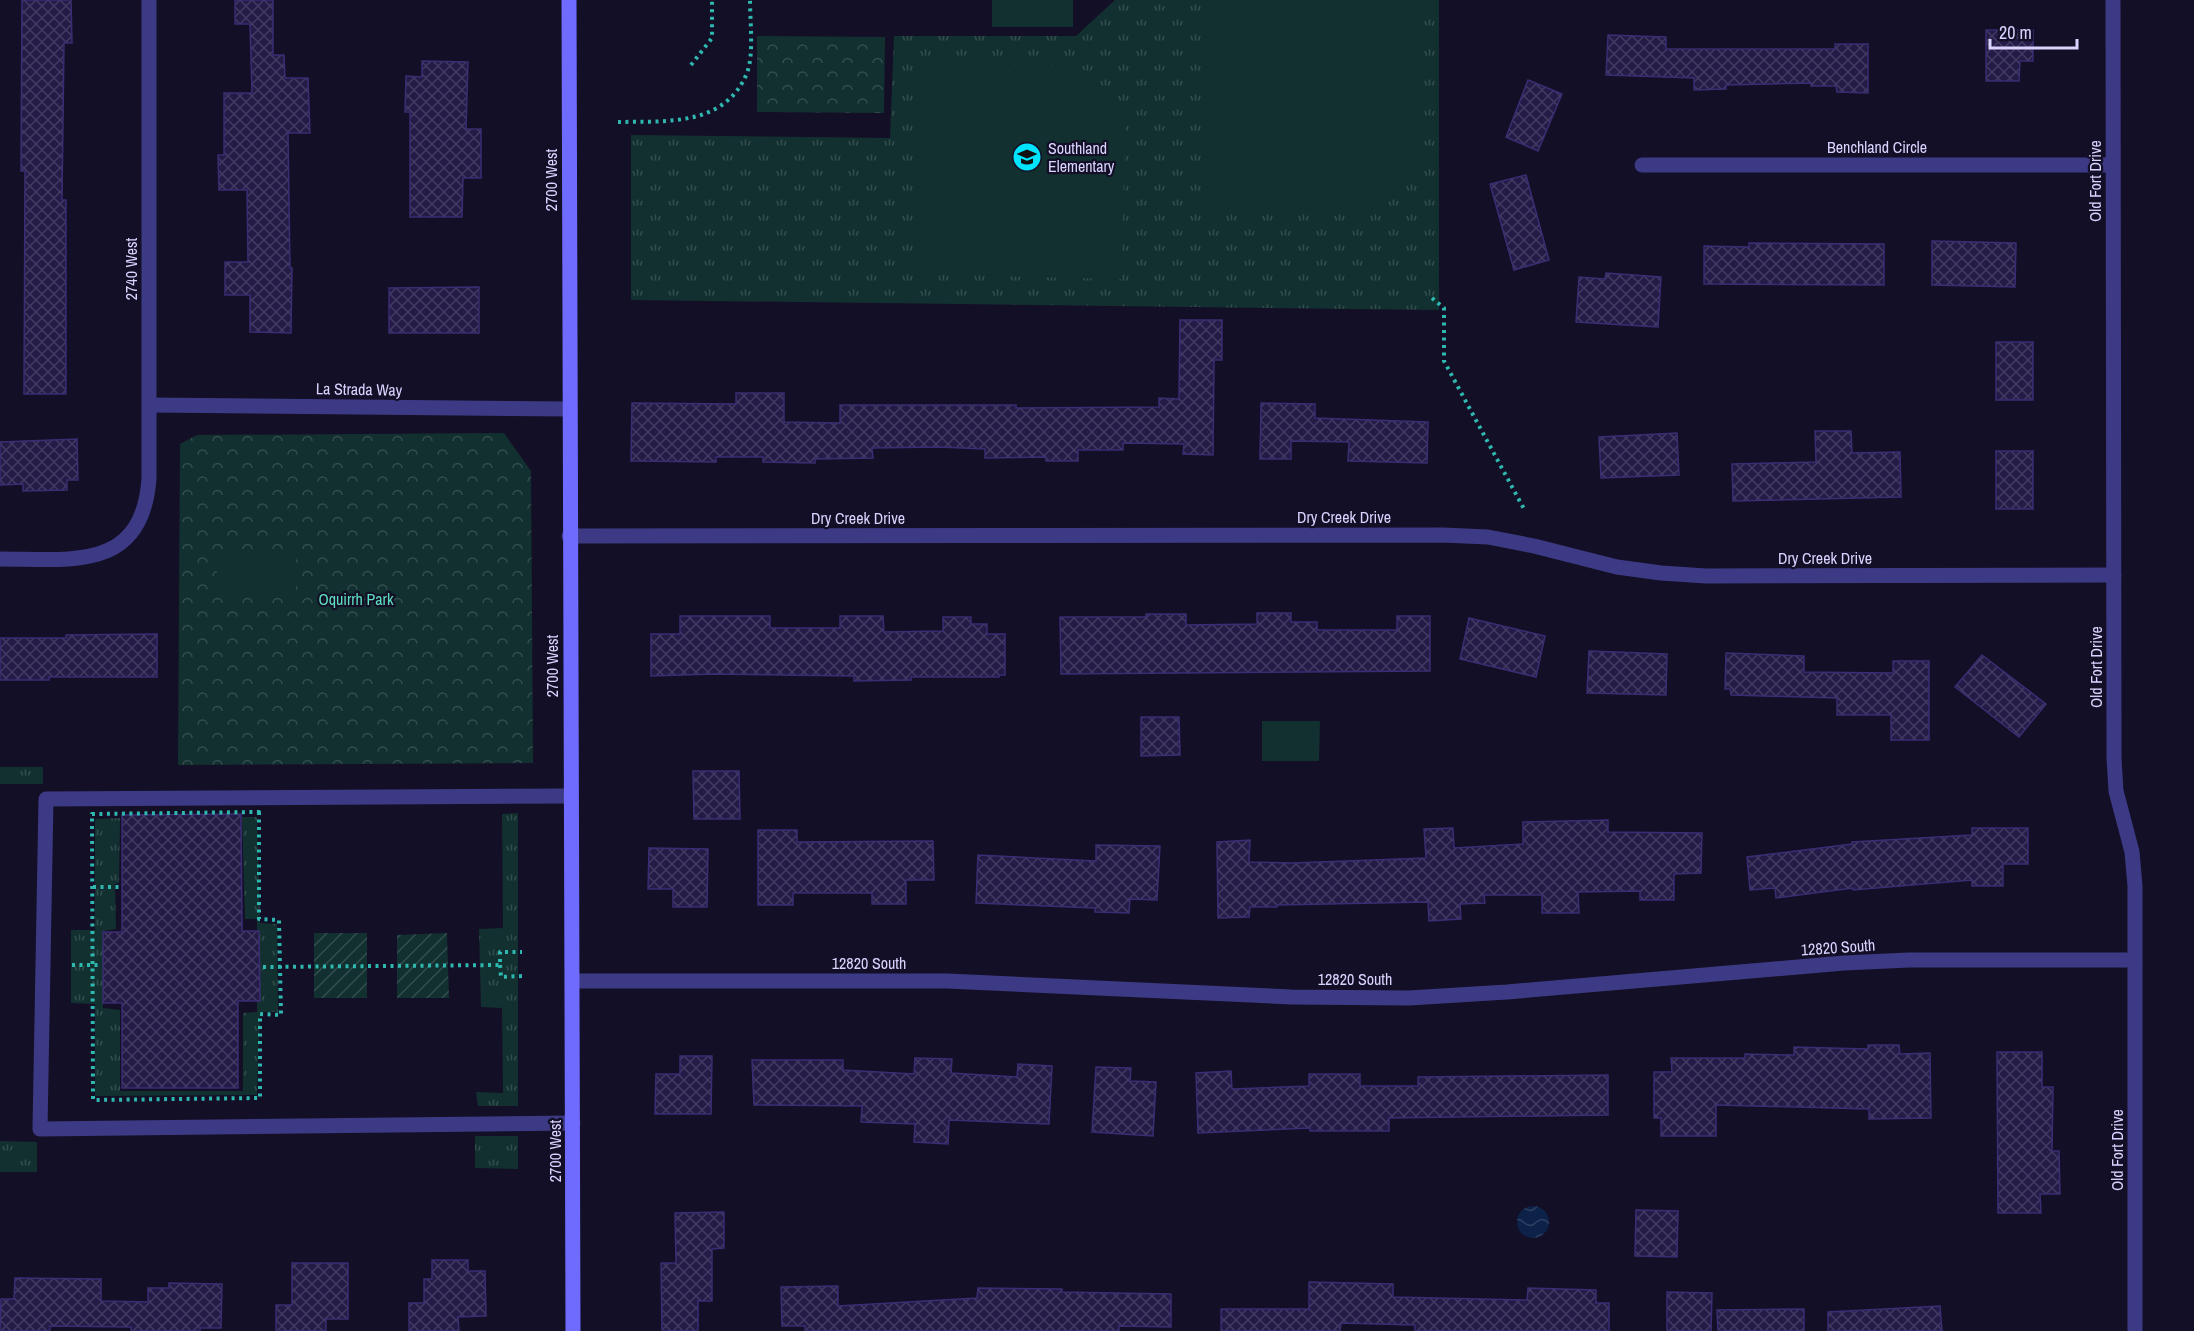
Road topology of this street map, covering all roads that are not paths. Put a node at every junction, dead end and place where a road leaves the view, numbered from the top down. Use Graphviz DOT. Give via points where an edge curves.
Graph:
graph roads {
  1 [pos="149,0"];
  2 [pos="569,0"];
  3 [pos="2113,0"];
  4 [pos="1642,165"];
  5 [pos="2113,165"];
  6 [pos="149,405"];
  7 [pos="569,410"];
  8 [pos="569,536"];
  9 [pos="0,559"];
  10 [pos="2114,575"];
  11 [pos="570,796"];
  12 [pos="2135,960"];
  13 [pos="573,981"];
  14 [pos="573,1123"];
  15 [pos="573,1331"];
  16 [pos="2135,1331"];
  1 -- 6 [label="street, 2740 West"];
  2 -- 7 [label="main road, 2700 West"];
  3 -- 5 [label="street, Old Fort Drive"];
  4 -- 5 [label="street, Benchland Circle"];
  5 -- 10 [label="street, Old Fort Drive"];
  6 -- 7 [label="street, La Strada Way"];
  6 -- 9 [label="street, 2740 West" via="148,494 132,535 106,552 76,559"];
  7 -- 8 [label="main road, 2700 West"];
  8 -- 10 [label="street, Dry Creek Drive" via="1443,535 1488,537 1617,567 1706,576"];
  8 -- 11 [label="main road, 2700 West"];
  10 -- 12 [label="street, Old Fort Drive" via="2114,758 2116,791 2132,852"];
  11 -- 13 [label="main road, 2700 West"];
  11 -- 14 [label="street" via="46,799 40,1129"];
  12 -- 13 [label="street, 12820 South" via="1844,963 1409,998 1290,997 947,981"];
  12 -- 16 [label="street, Old Fort Drive"];
  13 -- 14 [label="main road, 2700 West"];
  14 -- 15 [label="main road, 2700 West"];
}
